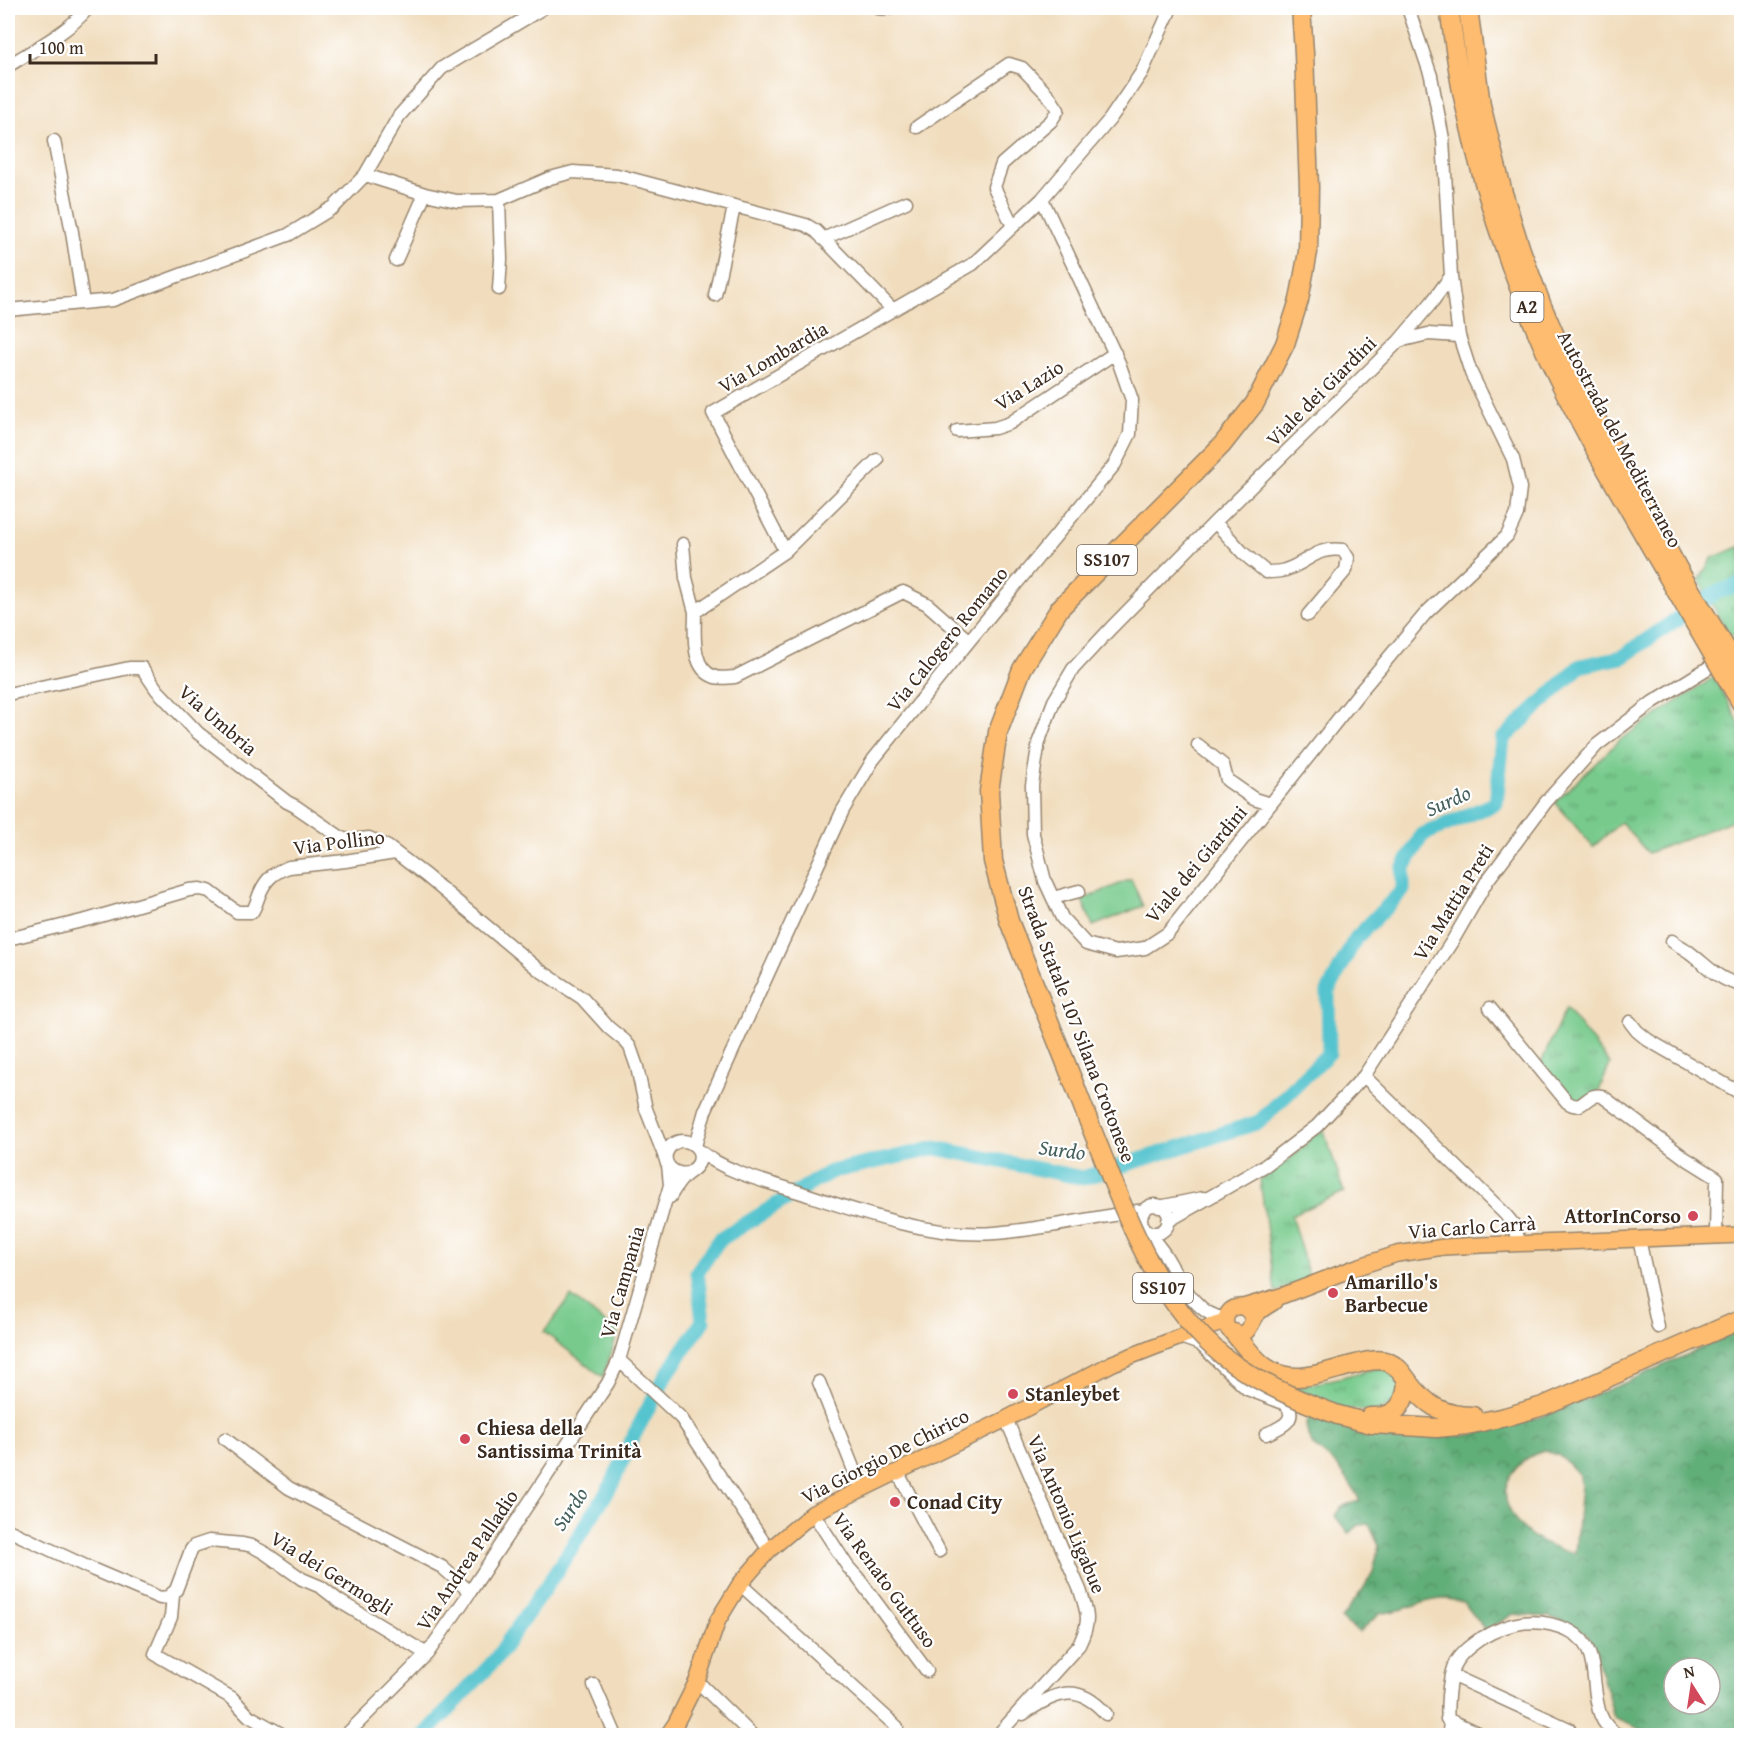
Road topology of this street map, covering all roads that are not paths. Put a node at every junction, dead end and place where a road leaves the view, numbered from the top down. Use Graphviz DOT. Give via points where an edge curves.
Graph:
graph roads {
  1 [pos="88,8"];
  2 [pos="543,8"];
  3 [pos="878,8"];
  4 [pos="891,8"];
  5 [pos="1171,8"];
  6 [pos="1295,8"];
  7 [pos="1301,8"];
  8 [pos="1408,8"];
  9 [pos="1449,8"];
  10 [pos="1469,12"];
  11 [pos="1304,53"];
  12 [pos="8,66"];
  13 [pos="917,127"];
  14 [pos="54,141"];
  15 [pos="365,175"];
  16 [pos="425,194"];
  17 [pos="1042,199"];
  18 [pos="499,200"];
  19 [pos="906,202"];
  20 [pos="734,207"];
  21 [pos="1013,226"];
  22 [pos="823,239"];
  23 [pos="396,260"];
  24 [pos="1451,276"];
  25 [pos="499,289"];
  26 [pos="715,295"];
  27 [pos="83,303"];
  28 [pos="8,310"];
  29 [pos="893,310"];
  30 [pos="1459,336"];
  31 [pos="1400,341"];
  32 [pos="1115,353"];
  33 [pos="957,431"];
  34 [pos="877,460"];
  35 [pos="1215,522"];
  36 [pos="683,544"];
  37 [pos="785,551"];
  38 [pos="1677,579"];
  39 [pos="695,612"];
  40 [pos="1308,615"];
  41 [pos="969,641"];
  42 [pos="1742,647"];
  43 [pos="1736,679"];
  44 [pos="8,694"];
  45 [pos="1742,704"];
  46 [pos="1198,745"];
  47 [pos="1270,804"];
  48 [pos="395,853"];
  49 [pos="1079,891"];
  50 [pos="1053,898"];
  51 [pos="8,939"];
  52 [pos="1672,942"];
  53 [pos="1742,985"];
  54 [pos="1490,1008"];
  55 [pos="1630,1022"];
  56 [pos="1364,1076"];
  57 [pos="1742,1094"];
  58 [pos="705,1111"];
  59 [pos="653,1129"];
  60 [pos="680,1141"];
  61 [pos="697,1148"];
  62 [pos="667,1162"];
  63 [pos="690,1172"];
  64 [pos="737,1173"];
  65 [pos="1216,1195"];
  66 [pos="1159,1207"];
  67 [pos="662,1215"];
  68 [pos="1144,1220"];
  69 [pos="1168,1224"];
  70 [pos="1716,1235"];
  71 [pos="1742,1235"];
  72 [pos="1639,1239"];
  73 [pos="1520,1244"];
  74 [pos="1166,1255"];
  75 [pos="1196,1303"];
  76 [pos="1742,1319"];
  77 [pos="1236,1322"];
  78 [pos="1658,1327"];
  79 [pos="1190,1334"];
  80 [pos="619,1360"];
  81 [pos="1407,1380"];
  82 [pos="819,1382"];
  83 [pos="1338,1415"];
  84 [pos="1505,1417"];
  85 [pos="1006,1419"];
  86 [pos="1266,1434"];
  87 [pos="225,1439"];
  88 [pos="897,1471"];
  89 [pos="861,1488"];
  90 [pos="813,1513"];
  91 [pos="8,1530"];
  92 [pos="769,1550"];
  93 [pos="939,1551"];
  94 [pos="740,1584"];
  95 [pos="470,1592"];
  96 [pos="173,1595"];
  97 [pos="427,1654"];
  98 [pos="927,1671"];
  99 [pos="1451,1675"];
  100 [pos="697,1681"];
  101 [pos="594,1685"];
  102 [pos="1106,1714"];
  103 [pos="1447,1719"];
  104 [pos="1010,1722"];
  105 [pos="897,1727"];
  106 [pos="1569,1729"];
  107 [pos="1614,1734"];
  108 [pos="285,1736"];
  109 [pos="345,1736"];
  110 [pos="616,1736"];
  111 [pos="667,1736"];
  112 [pos="753,1736"];
  113 [pos="997,1736"];
  114 [pos="1454,1736"];
  115 [pos="1484,1736"];
  1 -- 12 [label="street" via="51,41"];
  2 -- 15 [label="street" via="442,68 399,116"];
  3 -- 4 [label="street"];
  5 -- 17 [label="street" via="1142,72 1110,119"];
  6 -- 11 [label="highway"];
  7 -- 11 [label="highway, Strada Statale 107 Silana Crotonese / SS107"];
  8 -- 24 [label="street, Viale dei Giardini" via="1431,76 1443,139"];
  9 -- 38 [label="highway, Autostrada del Mediterraneo / A2" via="1466,110 1507,255 1526,303 1582,423"];
  10 -- 38 [label="highway, Autostrada del Mediterraneo / A2" via="1480,105 1521,250 1561,349"];
  11 -- 83 [label="highway, Strada Statale 107 Silana Crotonese / SS107, bridge" via="1308,252 1285,344 1255,404 1222,445 1060,608 1022,669 998,732 989,791 993,861 1009,921 1145,1257 1181,1312 1234,1364 1301,1402"];
  13 -- 21 [label="street" via="1010,64 1022,68 1058,110 1051,121 1002,164 994,187"];
  14 -- 27 [label="street"];
  15 -- 16 [label="street"];
  15 -- 27 [label="street" via="334,207 288,235 113,300"];
  16 -- 18 [label="street" via="457,201"];
  16 -- 23 [label="street"];
  17 -- 21 [label="street"];
  17 -- 32 [label="street, Via Calogero Romano"];
  18 -- 20 [label="street" via="573,172 616,175"];
  18 -- 25 [label="street"];
  19 -- 22 [label="street"];
  20 -- 22 [label="street" via="806,225"];
  20 -- 26 [label="street"];
  21 -- 29 [label="street" via="973,264"];
  22 -- 29 [label="street"];
  24 -- 30 [label="street, Viale dei Giardini"];
  24 -- 31 [label="street, Viale dei Giardini"];
  27 -- 28 [label="street"];
  29 -- 37 [label="street, Via Lombardia" via="713,413"];
  30 -- 31 [label="street, Viale dei Giardini" via="1428,334"];
  30 -- 47 [label="street, Viale dei Giardini" via="1471,373 1513,459 1520,488 1516,514 1507,536 1426,614"];
  31 -- 35 [label="street, Viale dei Giardini"];
  32 -- 33 [label="street, Via Lazio" via="1010,423"];
  32 -- 41 [label="street, Via Calogero Romano" via="1132,400 1130,434 1115,464"];
  34 -- 37 [label="street"];
  35 -- 40 [label="street" via="1266,572 1285,570 1330,548 1342,550 1348,558 1346,570"];
  35 -- 50 [label="street, Viale dei Giardini" via="1073,669 1054,701 1039,741 1032,785 1033,834"];
  36 -- 39 [label="street"];
  37 -- 39 [label="street"];
  38 -- 43 [label="highway, Autostrada del Mediterraneo / A2, bridge"];
  39 -- 41 [label="street" via="694,651 704,669 716,677 735,677 903,592 927,604"];
  41 -- 58 [label="street, Via Calogero Romano" via="873,760 843,810"];
  42 -- 56 [label="street, Via Mattia Preti" via="1653,702 1597,745 1546,802 1487,881"];
  43 -- 45 [label="highway, Autostrada del Mediterraneo / A2"];
  44 -- 48 [label="street, Via Umbria" via="142,668 156,690 198,733 287,802 343,839 369,838"];
  46 -- 47 [label="street" via="1223,765 1227,780 1254,800"];
  47 -- 50 [label="street, Viale dei Giardini" via="1168,933 1145,948 1116,952 1086,944 1062,918"];
  48 -- 51 [label="street, Via Pollino" via="282,869 267,880 252,912 237,912 209,891 189,890"];
  48 -- 59 [label="street, Via Pollino" via="538,969 582,998 625,1041 637,1067"];
  49 -- 50 [label="street"];
  52 -- 53 [label="street" via="1716,976"];
  54 -- 70 [label="street" via="1567,1102 1578,1106 1591,1096 1602,1096 1717,1178"];
  55 -- 57 [label="street" via="1648,1040"];
  56 -- 65 [label="street, Via Mattia Preti" via="1317,1126"];
  56 -- 73 [label="street" via="1504,1213 1514,1225"];
  58 -- 60 [label="street" via="692,1132"];
  58 -- 61 [label="street"];
  59 -- 60 [label="street" via="666,1139"];
  59 -- 62 [label="street, Via Pollino"];
  60 -- 61 [label="street"];
  60 -- 62 [label="street" via="667,1151"];
  61 -- 63 [label="street" via="698,1164"];
  61 -- 64 [label="street"];
  62 -- 63 [label="street" via="678,1174"];
  62 -- 67 [label="street, Via Campania" via="670,1185"];
  63 -- 64 [label="street"];
  63 -- 67 [label="street, Via Campania" via="675,1186"];
  64 -- 68 [label="street" via="938,1230 994,1233 1098,1217"];
  65 -- 66 [label="street, Via Mattia Preti"];
  65 -- 69 [label="street, Via Mattia Preti"];
  66 -- 68 [label="street, Via Mattia Preti" via="1152,1206"];
  66 -- 69 [label="street" via="1167,1213"];
  67 -- 80 [label="street, Via Campania"];
  68 -- 69 [label="street, Via Mattia Preti" via="1156,1233"];
  68 -- 74 [label="street"];
  69 -- 74 [label="street"];
  70 -- 71 [label="main road, Via Carlo Carrà"];
  70 -- 72 [label="main road, Via Carlo Carrà"];
  72 -- 73 [label="main road, Via Carlo Carrà"];
  72 -- 78 [label="street"];
  73 -- 77 [label="main road, Via Carlo Carrà" via="1444,1247 1397,1254 1284,1295"];
  74 -- 75 [label="street"];
  75 -- 77 [label="street"];
  75 -- 79 [label="street" via="1201,1318"];
  76 -- 84 [label="highway, Strada Statale 107 Silana Crotonese / SS107" via="1543,1406"];
  77 -- 79 [label="main road, Via Giorgio De Chirico"];
  77 -- 81 [label="highway" via="1257,1359 1285,1377 1298,1378 1369,1360 1398,1367"];
  79 -- 85 [label="main road, Via Giorgio De Chirico" via="1113,1363"];
  79 -- 86 [label="street" via="1247,1389 1289,1407 1287,1423"];
  80 -- 92 [label="street" via="681,1418"];
  80 -- 95 [label="street, Via Andrea Palladio" via="592,1410"];
  81 -- 83 [label="highway" via="1403,1403 1389,1414"];
  81 -- 84 [label="highway" via="1420,1397 1447,1413"];
  82 -- 89 [label="street"];
  83 -- 84 [label="highway, Strada Statale 107 Silana Crotonese / SS107" via="1372,1424 1436,1428"];
  85 -- 88 [label="main road, Via Giorgio De Chirico"];
  85 -- 104 [label="street, Via Antonio Ligabue" via="1088,1614 1079,1645"];
  87 -- 95 [label="street" via="289,1488 442,1567"];
  88 -- 89 [label="main road, Via Giorgio De Chirico"];
  88 -- 93 [label="street"];
  89 -- 90 [label="main road, Via Giorgio De Chirico"];
  90 -- 92 [label="main road, Via Giorgio De Chirico"];
  90 -- 98 [label="street, Via Renato Guttuso" via="848,1567"];
  91 -- 96 [label="street" via="160,1598"];
  92 -- 94 [label="main road, Via Giorgio De Chirico"];
  94 -- 100 [label="main road, Via Giorgio De Chirico" via="718,1620"];
  94 -- 105 [label="street"];
  95 -- 97 [label="street, Via Andrea Palladio"];
  96 -- 97 [label="street, Via dei Germogli" via="194,1545 209,1541 243,1544 265,1553"];
  96 -- 108 [label="street" via="171,1617 155,1654 232,1698 249,1716"];
  97 -- 109 [label="street, Via Andrea Palladio"];
  99 -- 103 [label="street"];
  99 -- 106 [label="street"];
  99 -- 107 [label="street" via="1463,1652 1491,1633 1511,1624 1551,1623 1584,1640 1591,1658 1599,1709"];
  100 -- 111 [label="main road, Via Giorgio De Chirico"];
  100 -- 112 [label="street"];
  101 -- 110 [label="street"];
  102 -- 104 [label="street" via="1096,1703 1071,1693 1059,1694"];
  103 -- 114 [label="street"];
  103 -- 115 [label="street"];
  104 -- 113 [label="street, Via Antonio Ligabue"];
}
